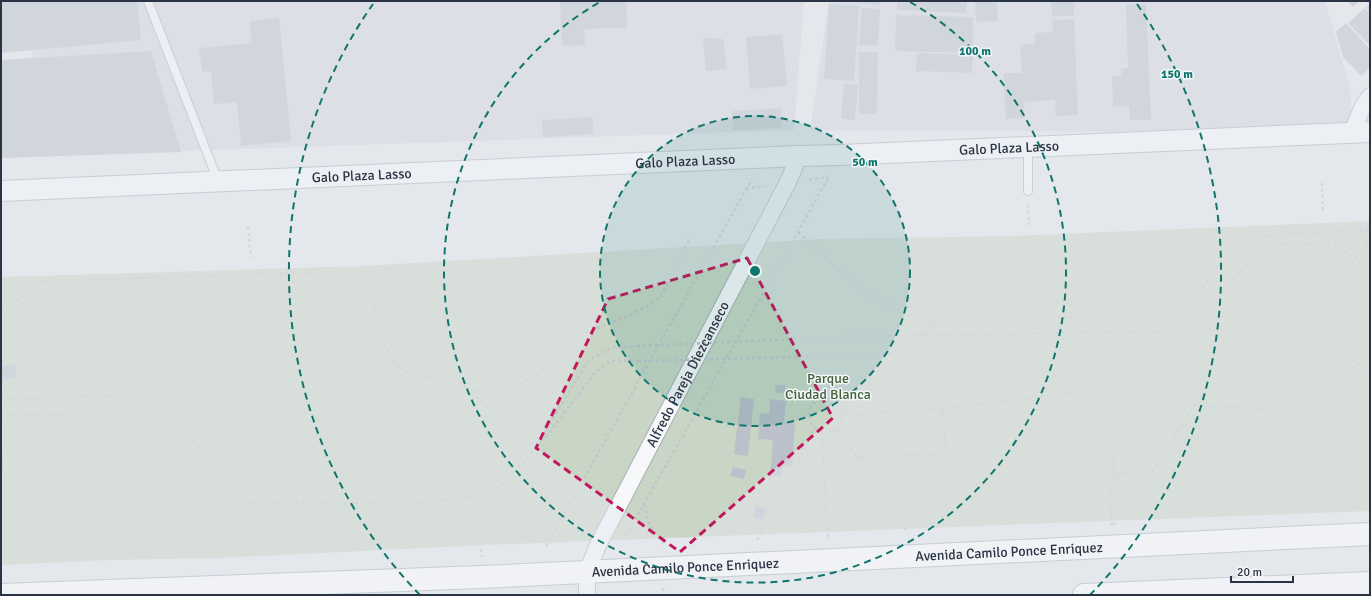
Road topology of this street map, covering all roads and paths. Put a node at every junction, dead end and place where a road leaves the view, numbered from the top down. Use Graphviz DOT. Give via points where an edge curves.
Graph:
graph roads {
  1 [pos="148,1"];
  2 [pos="1370,96"];
  3 [pos="1361,132"];
  4 [pos="1028,147"];
  5 [pos="841,155"];
  6 [pos="799,156"];
  7 [pos="764,157"];
  8 [pos="218,182"];
  9 [pos="1322,183"];
  10 [pos="1,191"];
  11 [pos="1028,191"];
  12 [pos="1323,212"];
  13 [pos="1029,224"];
  14 [pos="248,227"];
  15 [pos="1369,229"];
  16 [pos="798,232"];
  17 [pos="689,240"];
  18 [pos="1370,257"];
  19 [pos="251,258"];
  20 [pos="1370,275"];
  21 [pos="1,311"];
  22 [pos="933,326"];
  23 [pos="922,335"];
  24 [pos="1348,356"];
  25 [pos="1370,374"];
  26 [pos="1180,380"];
  27 [pos="1107,388"];
  28 [pos="472,391"];
  29 [pos="1,399"];
  30 [pos="1195,406"];
  31 [pos="943,409"];
  32 [pos="1280,410"];
  33 [pos="93,413"];
  34 [pos="1,416"];
  35 [pos="844,416"];
  36 [pos="815,428"];
  37 [pos="837,429"];
  38 [pos="822,432"];
  39 [pos="1174,438"];
  40 [pos="538,443"];
  41 [pos="1113,443"];
  42 [pos="856,457"];
  43 [pos="1155,468"];
  44 [pos="1113,474"];
  45 [pos="1284,500"];
  46 [pos="644,504"];
  47 [pos="909,534"];
  48 [pos="1370,534"];
  49 [pos="625,536"];
  50 [pos="828,538"];
  51 [pos="757,540"];
  52 [pos="664,542"];
  53 [pos="546,546"];
  54 [pos="587,572"];
  55 [pos="1370,584"];
  56 [pos="1,595"];
  57 [pos="587,595"];
  58 [pos="1084,595"];
  1 -- 8 [label="lane"];
  2 -- 3 [label="street" via="1362,108"];
  3 -- 4 [label="street, Galo Plaza Lasso"];
  4 -- 5 [label="street, Galo Plaza Lasso"];
  4 -- 11 [label="lane"];
  5 -- 6 [label="street, Galo Plaza Lasso"];
  5 -- 16 [label="path"];
  6 -- 7 [label="street, Galo Plaza Lasso"];
  6 -- 54 [label="street, Alfredo Pareja Diezcanseco" via="788,182 598,544"];
  7 -- 8 [label="street, Galo Plaza Lasso"];
  7 -- 53 [label="path"];
  8 -- 10 [label="street, Galo Plaza Lasso"];
  9 -- 12 [label="path"];
  11 -- 13 [label="path"];
  14 -- 19 [label="path"];
  15 -- 18 [label="path" via="1365,249"];
  15 -- 22 [label="path" via="1257,236 1239,244 1215,268 1192,304 1163,317 952,318"];
  16 -- 22 [label="path" via="861,290"];
  16 -- 46 [label="path"];
  17 -- 28 [label="path" via="661,296 647,306 577,336 557,350 537,374 520,384"];
  20 -- 23 [label="path" via="1354,256 1332,245 1291,243 1265,248 1208,311 1188,326 1171,331"];
  21 -- 28 [label="path" via="44,281 334,272 358,281 373,301 385,345 396,366 412,375 452,379"];
  22 -- 23 [label="path"];
  23 -- 40 [label="path, bridge" via="912,344 889,354 638,361 616,359 603,364 547,436"];
  23 -- 40 [label="path, bridge" via="610,348 588,361"];
  24 -- 25 [label="path"];
  26 -- 30 [label="path"];
  27 -- 31 [label="path"];
  28 -- 40 [label="path" via="504,429 525,443"];
  29 -- 40 [label="path" via="114,396 144,398 161,405 184,428 221,483 245,502 408,504 487,496 517,472"];
  30 -- 32 [label="path"];
  30 -- 39 [label="path"];
  31 -- 35 [label="path"];
  31 -- 42 [label="path" via="946,453"];
  33 -- 34 [label="path"];
  35 -- 36 [label="path" via="838,401 823,397 811,407 809,414 810,422"];
  35 -- 37 [label="path"];
  36 -- 38 [label="path"];
  36 -- 51 [label="path"];
  37 -- 38 [label="path"];
  37 -- 42 [label="path"];
  38 -- 50 [label="path"];
  39 -- 43 [label="path"];
  39 -- 45 [label="path"];
  41 -- 44 [label="path"];
  42 -- 47 [label="path"];
  43 -- 44 [label="path"];
  43 -- 44 [label="path" via="1111,526"];
  46 -- 49 [label="path"];
  46 -- 52 [label="path" via="650,526"];
  48 -- 54 [label="main road, Avenida Camilo Ponce Enriquez"];
  54 -- 56 [label="main road, Avenida Camilo Ponce Enriquez"];
  54 -- 57 [label="street, Alfredo Pareja Diezcanseco"];
  55 -- 58 [label="main road"];
}
